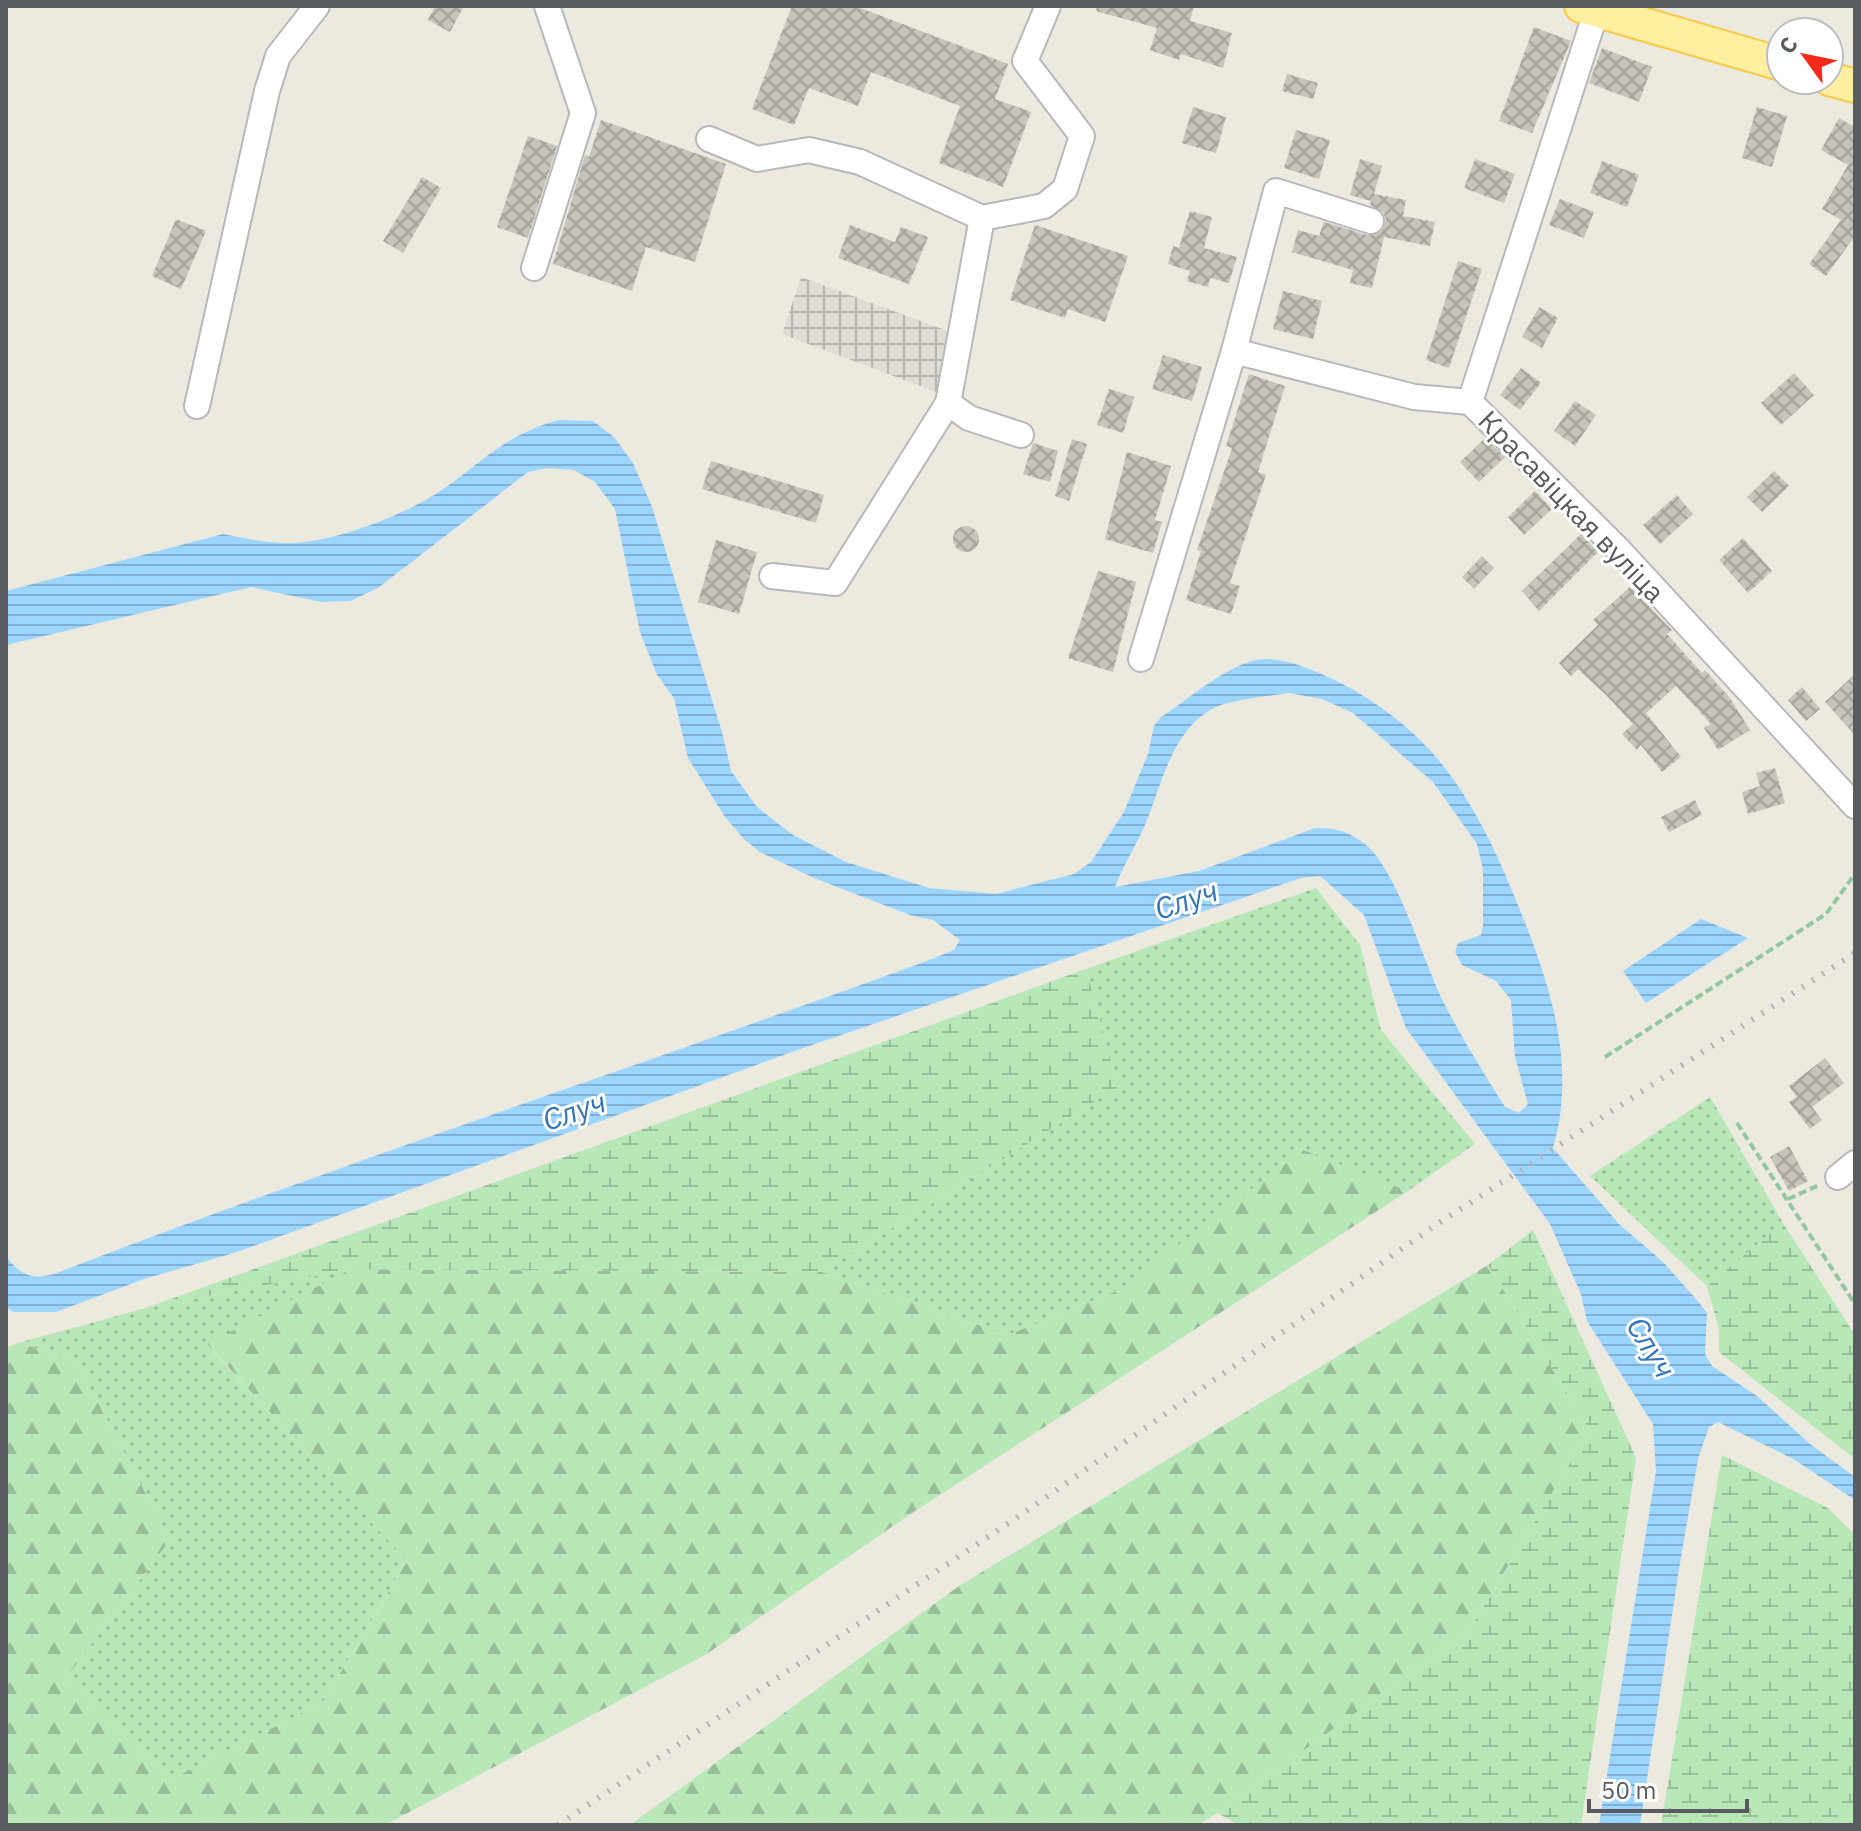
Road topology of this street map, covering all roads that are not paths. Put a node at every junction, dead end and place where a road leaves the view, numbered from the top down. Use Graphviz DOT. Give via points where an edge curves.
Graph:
graph roads {
  1 [pos="317,6"];
  2 [pos="547,6"];
  3 [pos="1048,6"];
  4 [pos="1592,8"];
  5 [pos="1765,59"];
  6 [pos="709,139"];
  7 [pos="982,218"];
  8 [pos="1371,221"];
  9 [pos="534,268"];
  10 [pos="1234,351"];
  11 [pos="1470,402"];
  12 [pos="948,403"];
  13 [pos="197,406"];
  14 [pos="1021,435"];
  15 [pos="772,576"];
  16 [pos="1141,659"];
  17 [pos="1855,806"];
  1 -- 13 [label="street" via="278,56 267,91"];
  2 -- 9 [label="street" via="583,113"];
  3 -- 7 [label="street" via="1025,61 1082,136 1065,189 1055,198 1044,206"];
  4 -- 5 [label="main road"];
  4 -- 11 [label="street, Красавіцкая вуліца"];
  6 -- 7 [label="street" via="757,159 809,150 860,162"];
  7 -- 12 [label="street"];
  8 -- 10 [label="street" via="1276,191"];
  10 -- 11 [label="street" via="1414,397"];
  10 -- 16 [label="street"];
  11 -- 17 [label="street, Красавіцкая вуліца" via="1617,548"];
  12 -- 14 [label="street" via="969,418"];
  12 -- 15 [label="street" via="835,583"];
}
